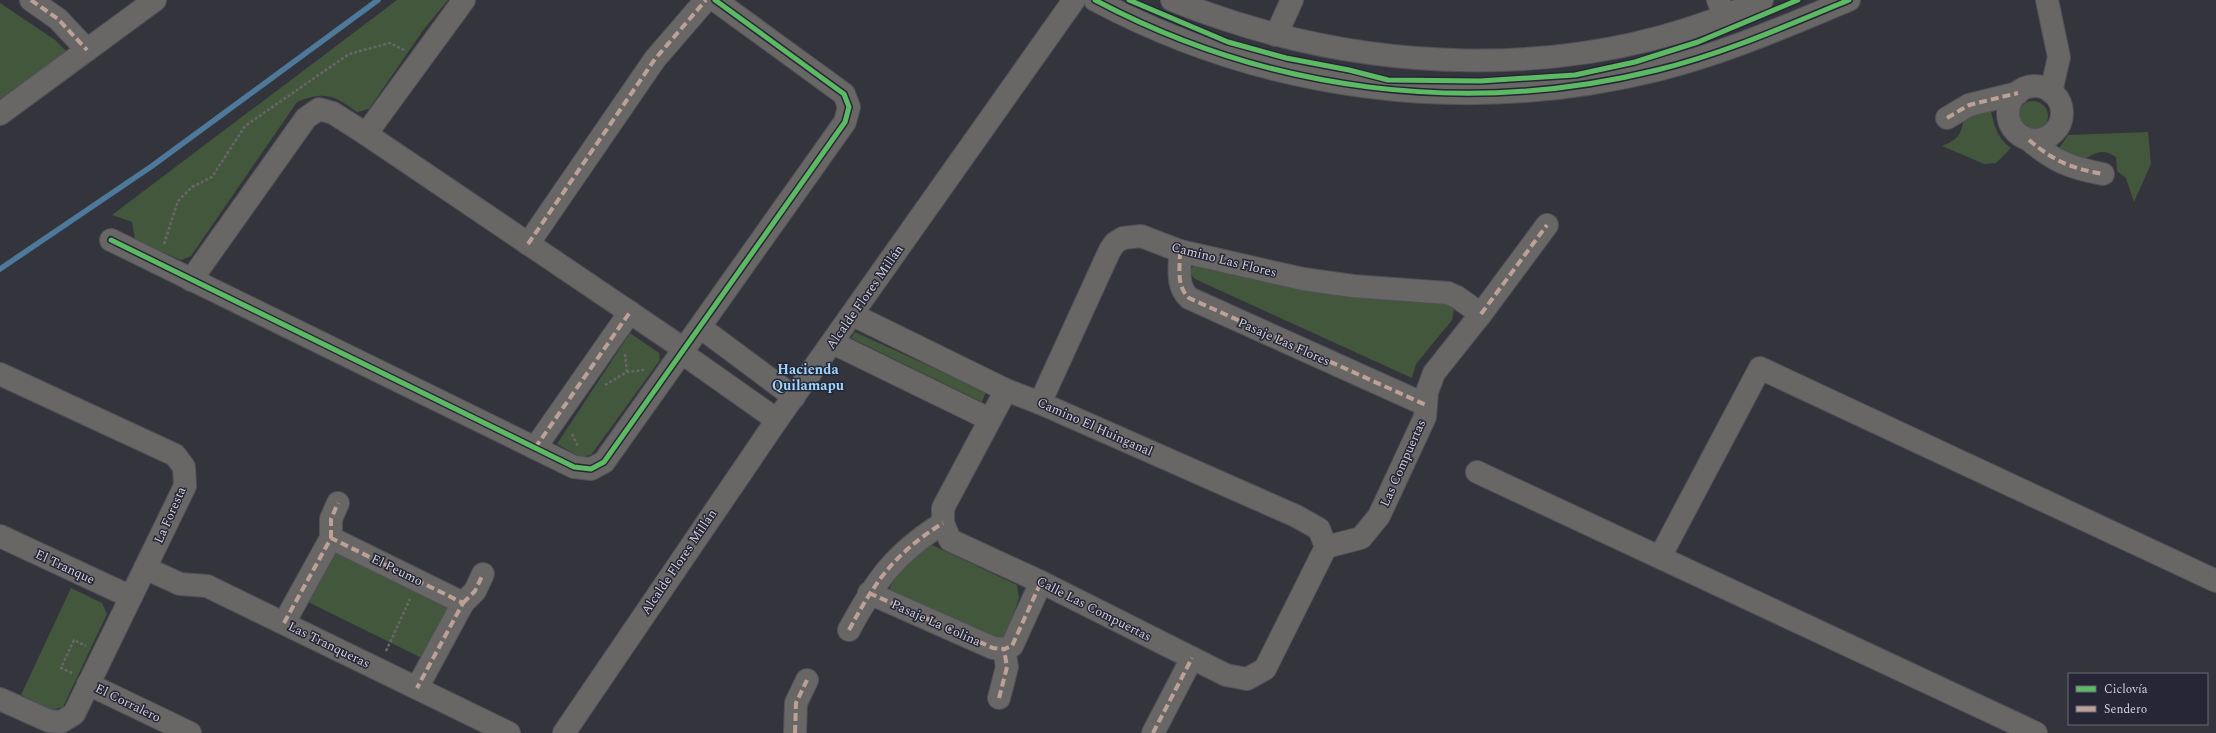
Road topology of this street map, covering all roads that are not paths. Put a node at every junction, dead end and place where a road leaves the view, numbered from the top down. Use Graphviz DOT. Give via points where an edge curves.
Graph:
graph roads {
  1 [pos="31,0"];
  2 [pos="155,0"];
  3 [pos="464,0"];
  4 [pos="706,0"];
  5 [pos="715,0"];
  6 [pos="1074,0"];
  7 [pos="1095,0"];
  8 [pos="1172,0"];
  9 [pos="1292,0"];
  10 [pos="1762,0"];
  11 [pos="1849,0"];
  12 [pos="2047,0"];
  13 [pos="1721,8"];
  14 [pos="1276,35"];
  15 [pos="87,50"];
  16 [pos="1374,53"];
  17 [pos="1378,89"];
  18 [pos="2051,92"];
  19 [pos="2018,93"];
  20 [pos="0,114"];
  21 [pos="1947,118"];
  22 [pos="366,134"];
  23 [pos="2029,140"];
  24 [pos="2103,174"];
  25 [pos="1547,225"];
  26 [pos="110,240"];
  27 [pos="528,244"];
  28 [pos="1180,251"];
  29 [pos="191,280"];
  30 [pos="630,312"];
  31 [pos="1481,314"];
  32 [pos="853,315"];
  33 [pos="700,327"];
  34 [pos="833,343"];
  35 [pos="679,356"];
  36 [pos="0,374"];
  37 [pos="1006,390"];
  38 [pos="794,397"];
  39 [pos="1040,403"];
  40 [pos="1426,405"];
  41 [pos="989,419"];
  42 [pos="778,420"];
  43 [pos="539,442"];
  44 [pos="1477,472"];
  45 [pos="338,502"];
  46 [pos="943,523"];
  47 [pos="0,536"];
  48 [pos="331,538"];
  49 [pos="1326,547"];
  50 [pos="1660,557"];
  51 [pos="145,568"];
  52 [pos="483,574"];
  53 [pos="2216,581"];
  54 [pos="1041,582"];
  55 [pos="869,593"];
  56 [pos="131,597"];
  57 [pos="463,603"];
  58 [pos="284,623"];
  59 [pos="849,630"];
  60 [pos="1004,649"];
  61 [pos="1192,658"];
  62 [pos="807,680"];
  63 [pos="88,684"];
  64 [pos="417,688"];
  65 [pos="999,698"];
  66 [pos="0,699"];
  67 [pos="190,733"];
  68 [pos="509,733"];
  69 [pos="564,733"];
  70 [pos="795,733"];
  71 [pos="1153,733"];
  72 [pos="2036,733"];
  1 -- 15 [label="street" via="58,19"];
  2 -- 15 [label="street"];
  3 -- 22 [label="street"];
  4 -- 27 [label="street" via="655,59"];
  5 -- 33 [label="street" via="844,94 849,107 845,122"];
  6 -- 32 [label="street, Alcalde Flores Millán"];
  7 -- 17 [label="street" via="1160,32 1245,62 1311,78"];
  8 -- 14 [label="street" via="1230,22"];
  9 -- 14 [label="street"];
  10 -- 13 [label="street"];
  11 -- 17 [label="street" via="1748,42 1703,57 1612,80 1527,92 1472,94"];
  12 -- 18 [label="street" via="2059,57"];
  13 -- 16 [label="street" via="1639,42 1550,57 1462,60"];
  14 -- 16 [label="street" via="1308,43"];
  15 -- 20 [label="street"];
  16 -- 17 [label="street" via="1371,76"];
  18 -- 19 [label="street" via="2034,86"];
  18 -- 23 [label="street" via="2061,107 2059,125 2046,137"];
  19 -- 21 [label="street" via="1969,105"];
  19 -- 23 [label="street" via="2008,107 2010,124 2014,131"];
  22 -- 27 [label="street"];
  22 -- 29 [label="street" via="333,112 319,110 306,118"];
  23 -- 24 [label="street" via="2048,156 2076,169"];
  25 -- 31 [label="street, Las Compuertas"];
  26 -- 29 [label="street"];
  27 -- 30 [label="street"];
  28 -- 31 [label="street, Camino Las Flores" via="1303,279 1353,286 1448,293"];
  28 -- 39 [label="street, Camino Las Flores" via="1141,236 1127,236 1115,243"];
  28 -- 40 [label="street, Pasaje Las Flores" via="1180,285 1183,293 1189,298"];
  29 -- 43 [label="street"];
  30 -- 35 [label="street"];
  30 -- 43 [label="street"];
  31 -- 40 [label="street, Las Compuertas" via="1434,373 1427,392"];
  32 -- 34 [label="street, Alcalde Flores Millán"];
  32 -- 37 [label="street, Camino El Huinganal"];
  33 -- 35 [label="street"];
  33 -- 38 [label="street"];
  34 -- 38 [label="street, Alcalde Flores Millán"];
  34 -- 41 [label="street"];
  35 -- 42 [label="street"];
  35 -- 43 [label="street" via="604,462 591,469 574,468"];
  36 -- 51 [label="street, La Foresta" via="176,456 184,468 185,486"];
  37 -- 39 [label="street, Camino El Huinganal"];
  37 -- 41 [label="street"];
  38 -- 42 [label="street, Alcalde Flores Millán"];
  39 -- 49 [label="street, Camino El Huinganal" via="1296,516 1319,529"];
  40 -- 49 [label="street, Las Compuertas" via="1425,417 1379,516 1361,538"];
  41 -- 46 [label="street" via="943,508"];
  42 -- 69 [label="street, Alcalde Flores Millán"];
  44 -- 50 [label="street"];
  45 -- 48 [label="street" via="331,519"];
  46 -- 54 [label="street, Calle Las Compuertas" via="950,540"];
  46 -- 55 [label="street" via="924,535 889,565"];
  47 -- 56 [label="street, El Tranque"];
  48 -- 57 [label="street, El Peumo"];
  48 -- 58 [label="street"];
  49 -- 61 [label="street, Calle Las Compuertas" via="1265,669 1247,679 1226,675"];
  50 -- 53 [label="street" via="1760,368"];
  50 -- 72 [label="street"];
  51 -- 56 [label="street, La Foresta"];
  51 -- 58 [label="street, Las Tranqueras" via="180,584 207,586"];
  52 -- 57 [label="street" via="475,591"];
  54 -- 60 [label="street" via="1012,646"];
  54 -- 61 [label="street, Calle Las Compuertas"];
  55 -- 59 [label="street"];
  55 -- 60 [label="street, Pasaje La Colina" via="993,648"];
  56 -- 63 [label="street, La Foresta"];
  57 -- 64 [label="street"];
  58 -- 64 [label="street, Las Tranqueras"];
  60 -- 65 [label="street" via="1007,667"];
  61 -- 71 [label="street"];
  62 -- 70 [label="street" via="796,703"];
  63 -- 66 [label="street, La Foresta" via="74,714 61,722 49,721"];
  63 -- 67 [label="street, El Corralero"];
  64 -- 68 [label="street, Las Tranqueras"];
}
